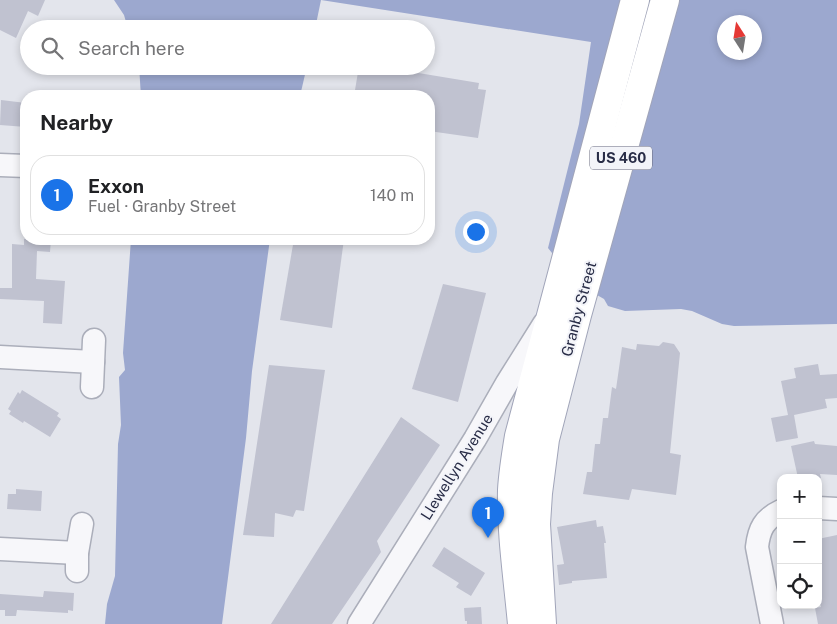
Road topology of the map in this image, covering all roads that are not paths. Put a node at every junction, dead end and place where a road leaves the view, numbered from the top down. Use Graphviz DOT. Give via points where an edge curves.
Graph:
graph roads {
  1 [pos="636,0"];
  2 [pos="665,0"];
  3 [pos="0,165"];
  4 [pos="20,166"];
  5 [pos="565,312"];
  6 [pos="0,356"];
  7 [pos="92,387"];
  8 [pos="822,508"];
  9 [pos="837,509"];
  10 [pos="777,513"];
  11 [pos="82,524"];
  12 [pos="0,549"];
  13 [pos="359,624"];
  14 [pos="522,624"];
  15 [pos="542,624"];
  16 [pos="772,624"];
  1 -- 5 [label="main road, Granby Street / US 460"];
  2 -- 5 [label="main road, Granby Street / US 460"];
  3 -- 4 [label="street"];
  5 -- 13 [label="street, Llewellyn Avenue" via="508,383"];
  5 -- 14 [label="main road, Granby Street / US 460" via="519,436 514,466 514,536"];
  5 -- 15 [label="main road, Granby Street / US 460" via="538,493 536,532"];
  6 -- 7 [label="street" via="93,351"];
  8 -- 9 [label="street"];
  10 -- 16 [label="street" via="763,524 757,547"];
  11 -- 12 [label="street" via="77,562"];
}
